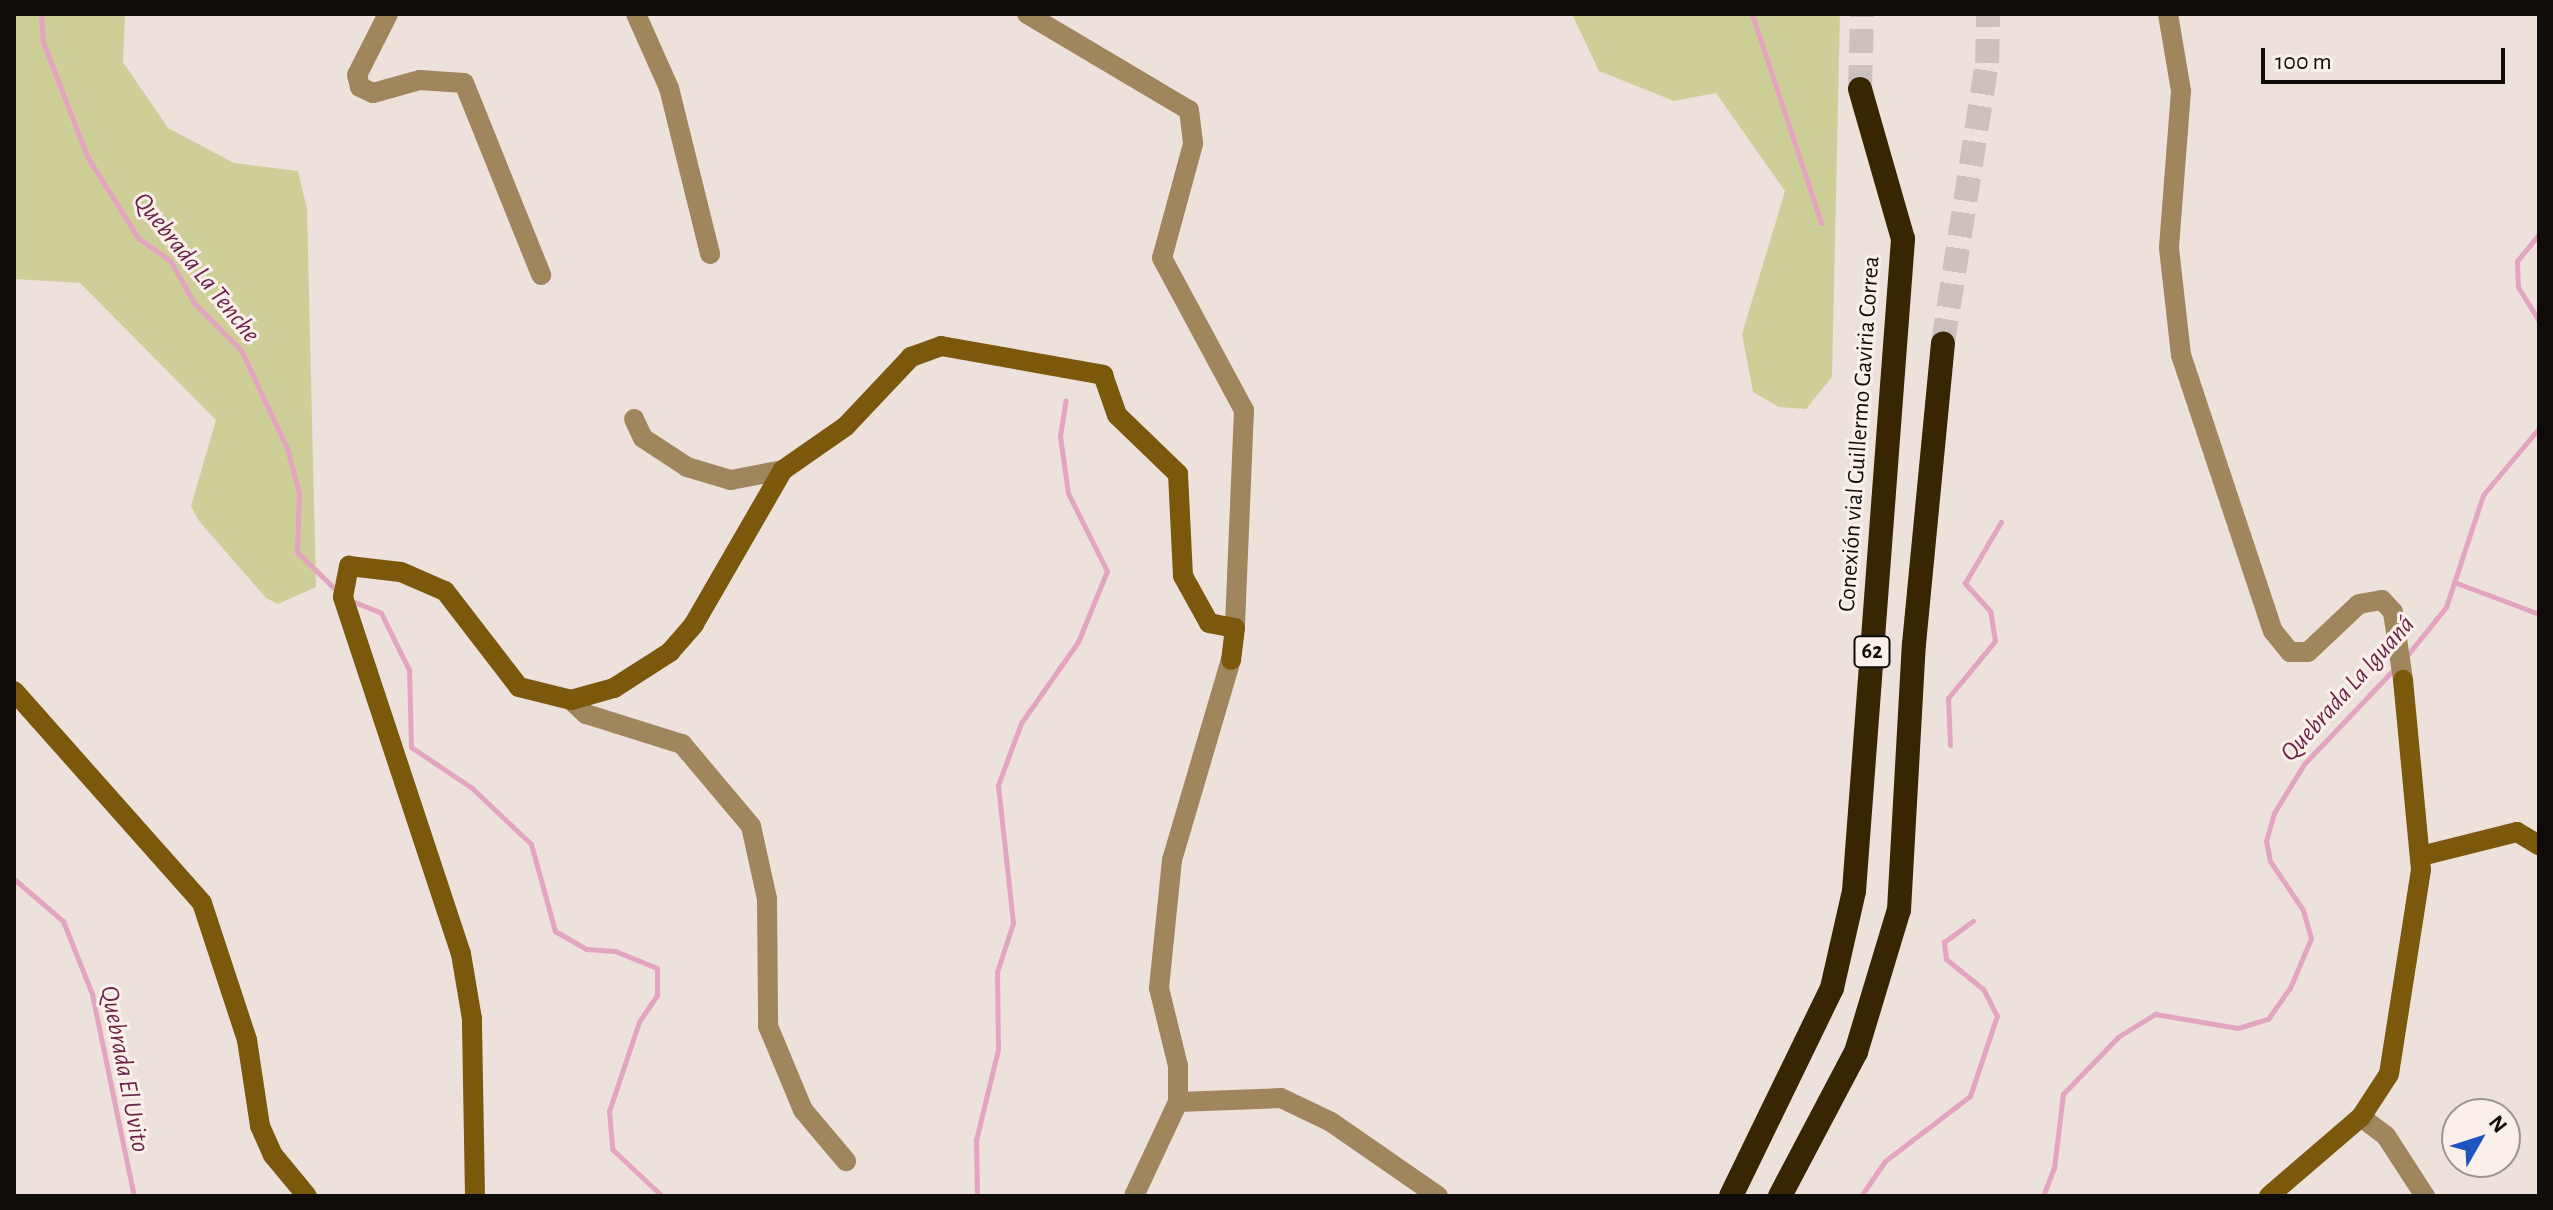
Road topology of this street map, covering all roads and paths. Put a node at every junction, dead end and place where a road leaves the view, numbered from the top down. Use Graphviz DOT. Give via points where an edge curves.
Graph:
graph roads {
  1 [pos="388,14"];
  2 [pos="636,14"];
  3 [pos="1027,14"];
  4 [pos="2168,14"];
  5 [pos="1860,89"];
  6 [pos="710,254"];
  7 [pos="541,275"];
  8 [pos="1943,343"];
  9 [pos="634,419"];
  10 [pos="783,470"];
  11 [pos="1235,628"];
  12 [pos="14,691"];
  13 [pos="571,700"];
  14 [pos="2539,845"];
  15 [pos="2421,856"];
  16 [pos="1178,1102"];
  17 [pos="2361,1117"];
  18 [pos="846,1161"];
  19 [pos="307,1196"];
  20 [pos="475,1196"];
  21 [pos="1134,1196"];
  22 [pos="1438,1196"];
  23 [pos="1731,1196"];
  24 [pos="1780,1196"];
  25 [pos="2269,1196"];
  26 [pos="2425,1196"];
  1 -- 7 [label="street" via="357,75 360,87 373,93 420,80 464,83"];
  2 -- 6 [label="street" via="669,88"];
  3 -- 11 [label="street" via="1189,110 1193,144 1162,258 1244,410"];
  4 -- 15 [label="street" via="2181,91 2169,248 2181,355 2273,631 2290,652 2308,652 2359,604 2375,599 2393,612"];
  5 -- 23 [label="highway, Conexión vial Guillermo Gaviria Correa / 62" via="1903,239 1854,891 1832,988"];
  8 -- 24 [label="highway, 62" via="1914,644 1899,910 1856,1052"];
  9 -- 10 [label="street" via="643,438 687,467 731,480"];
  10 -- 11 [label="street" via="846,426 924,349 1093,368 1123,423 1173,463 1186,584 1209,623"];
  10 -- 13 [label="street" via="722,580 670,652 614,688"];
  11 -- 16 [label="street" via="1231,660 1183,808 1160,961"];
  12 -- 19 [label="street" via="202,903 247,1040 260,1126 273,1155"];
  13 -- 18 [label="street" via="586,714 682,744 751,826 767,899 768,1026 803,1110"];
  13 -- 20 [label="street" via="519,687 470,615 427,580 364,563 349,566 341,578 461,954 472,1019"];
  14 -- 15 [label="street" via="2517,832"];
  15 -- 17 [label="street" via="2396,1045 2385,1085"];
  16 -- 21 [label="street"];
  16 -- 22 [label="street" via="1281,1098 1331,1122"];
  17 -- 25 [label="street"];
  17 -- 26 [label="street" via="2394,1145"];
}
